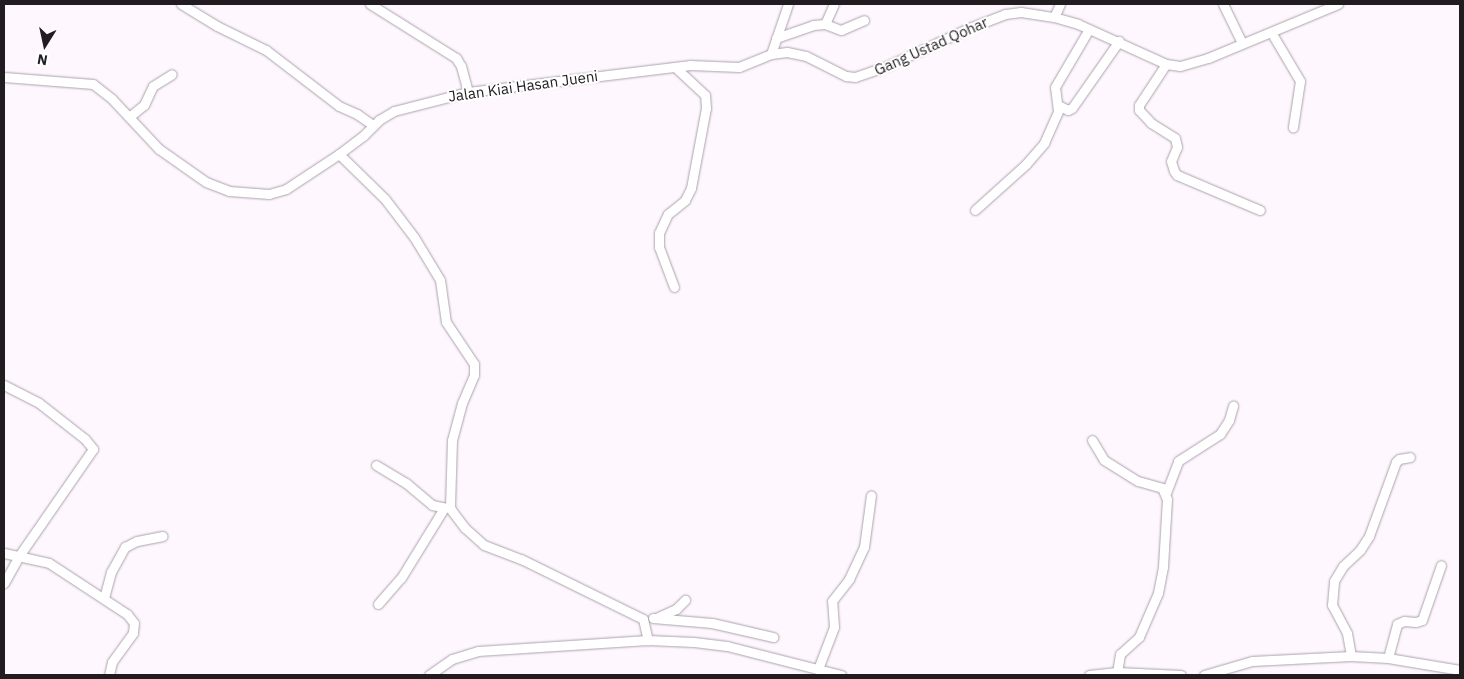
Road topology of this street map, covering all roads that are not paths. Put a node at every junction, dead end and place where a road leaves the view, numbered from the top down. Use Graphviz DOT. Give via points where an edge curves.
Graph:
graph roads {
  1 [pos="181,4"];
  2 [pos="370,4"];
  3 [pos="788,4"];
  4 [pos="834,4"];
  5 [pos="1060,4"];
  6 [pos="1223,4"];
  7 [pos="1338,4"];
  8 [pos="1054,18"];
  9 [pos="864,20"];
  10 [pos="825,24"];
  11 [pos="1089,29"];
  12 [pos="1271,32"];
  13 [pos="776,38"];
  14 [pos="1119,42"];
  15 [pos="1242,43"];
  16 [pos="771,54"];
  17 [pos="1166,64"];
  18 [pos="690,65"];
  19 [pos="675,67"];
  20 [pos="172,74"];
  21 [pos="4,77"];
  22 [pos="468,92"];
  23 [pos="1058,106"];
  24 [pos="129,116"];
  25 [pos="373,125"];
  26 [pos="1293,127"];
  27 [pos="339,154"];
  28 [pos="975,210"];
  29 [pos="1260,210"];
  30 [pos="674,287"];
  31 [pos="4,385"];
  32 [pos="1232,406"];
  33 [pos="1092,440"];
  34 [pos="1410,457"];
  35 [pos="376,465"];
  36 [pos="1166,493"];
  37 [pos="871,495"];
  38 [pos="447,508"];
  39 [pos="163,536"];
  40 [pos="4,553"];
  41 [pos="20,556"];
  42 [pos="1441,565"];
  43 [pos="4,584"];
  44 [pos="104,598"];
  45 [pos="685,600"];
  46 [pos="378,604"];
  47 [pos="653,618"];
  48 [pos="643,619"];
  49 [pos="773,637"];
  50 [pos="648,640"];
  51 [pos="1352,656"];
  52 [pos="1388,658"];
  53 [pos="818,669"];
  54 [pos="1460,670"];
  55 [pos="1117,672"];
  56 [pos="109,675"];
  57 [pos="429,675"];
  58 [pos="841,675"];
  59 [pos="1089,675"];
  60 [pos="1181,675"];
  61 [pos="1204,675"];
  1 -- 25 [label="street" via="266,50 339,106"];
  2 -- 22 [label="street" via="456,58"];
  3 -- 13 [label="street"];
  4 -- 10 [label="street"];
  5 -- 8 [label="street"];
  6 -- 15 [label="street"];
  7 -- 12 [label="street, Gang Ustad Qohar"];
  8 -- 11 [label="street, Gang Ustad Qohar"];
  8 -- 16 [label="street, Gang Ustad Qohar" via="1022,12 997,17 855,77 846,76 796,52"];
  9 -- 10 [label="street" via="841,30"];
  10 -- 13 [label="street" via="803,27"];
  11 -- 14 [label="street, Gang Ustad Qohar"];
  11 -- 23 [label="street" via="1054,87"];
  12 -- 15 [label="street, Gang Ustad Qohar"];
  12 -- 26 [label="street" via="1300,81"];
  13 -- 16 [label="street"];
  14 -- 17 [label="street, Gang Ustad Qohar"];
  14 -- 23 [label="street" via="1072,108 1068,110"];
  15 -- 17 [label="street, Gang Ustad Qohar" via="1194,63"];
  16 -- 18 [label="street, Gang Ustad Qohar" via="739,67"];
  17 -- 29 [label="street" via="1139,105 1139,110 1151,123 1175,138 1177,147 1171,161 1174,171"];
  18 -- 19 [label="street, Jalan Kiai Hasan Jueni"];
  19 -- 22 [label="street, Jalan Kiai Hasan Jueni"];
  19 -- 30 [label="street" via="705,95 706,108 691,188 685,200 668,214 659,232 659,247"];
  20 -- 24 [label="street" via="153,86 146,102"];
  21 -- 24 [label="street, Jalan Kiai Hasan Jueni" via="93,84"];
  22 -- 25 [label="street, Jalan Kiai Hasan Jueni" via="394,111"];
  23 -- 28 [label="street" via="1050,134 1038,152"];
  24 -- 27 [label="street, Jalan Kiai Hasan Jueni" via="159,149 206,182 229,191 253,194 281,192"];
  25 -- 27 [label="street, Jalan Kiai Hasan Jueni"];
  27 -- 38 [label="street" via="384,199 414,237 440,280 446,322 473,363 474,375 452,440"];
  31 -- 41 [label="street" via="39,403 93,449"];
  32 -- 36 [label="street" via="1229,420 1220,434 1178,461"];
  33 -- 36 [label="street" via="1100,456 1109,463 1138,481 1162,488"];
  34 -- 51 [label="street" via="1396,462 1369,536 1334,581 1332,605 1347,633"];
  35 -- 38 [label="street" via="406,483 427,502"];
  36 -- 55 [label="street" via="1163,567 1158,593 1139,637 1120,654"];
  37 -- 53 [label="street" via="864,547 849,579 834,598 834,627"];
  38 -- 46 [label="street" via="401,578"];
  38 -- 48 [label="street" via="484,546 527,562"];
  39 -- 44 [label="street" via="125,546 111,572"];
  40 -- 41 [label="street"];
  41 -- 43 [label="street"];
  41 -- 44 [label="street" via="49,563"];
  42 -- 52 [label="street" via="1422,620 1397,624"];
  44 -- 56 [label="street" via="127,614 134,628 132,638 112,662"];
  45 -- 47 [label="street" via="676,609"];
  47 -- 48 [label="street"];
  47 -- 49 [label="street" via="712,623"];
  48 -- 50 [label="street"];
  50 -- 53 [label="street" via="711,643"];
  50 -- 57 [label="street" via="478,651 452,659"];
  51 -- 52 [label="street"];
  51 -- 61 [label="street" via="1252,661"];
  52 -- 54 [label="street"];
  53 -- 58 [label="street"];
  55 -- 59 [label="street"];
  55 -- 60 [label="street"];
}
